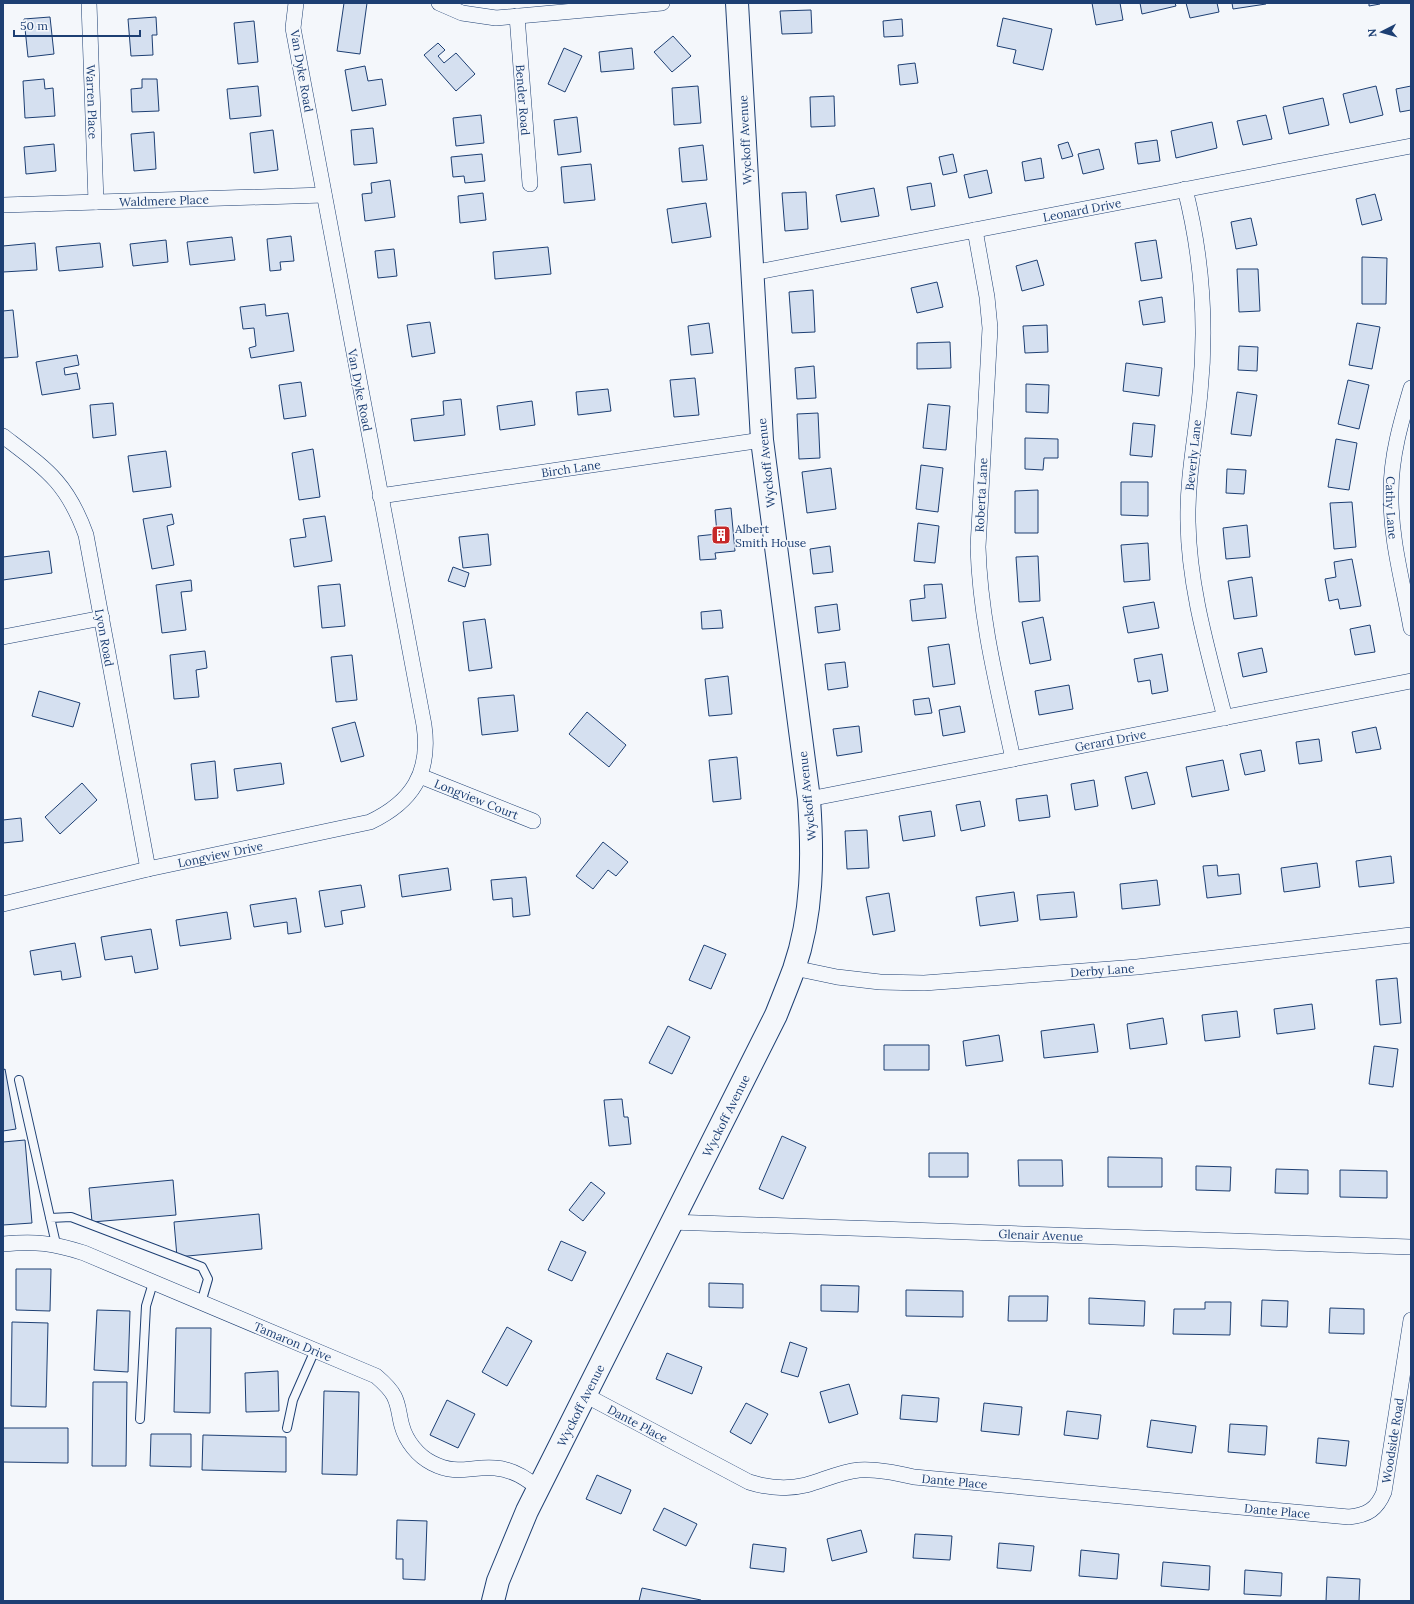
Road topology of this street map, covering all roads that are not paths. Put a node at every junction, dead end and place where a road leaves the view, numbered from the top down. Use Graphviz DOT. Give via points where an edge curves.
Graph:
graph roads {
  1 [pos="88,3"];
  2 [pos="296,3"];
  3 [pos="439,3"];
  4 [pos="662,3"];
  5 [pos="737,3"];
  6 [pos="517,16"];
  7 [pos="1411,146"];
  8 [pos="530,184"];
  9 [pos="1185,189"];
  10 [pos="324,195"];
  11 [pos="96,202"];
  12 [pos="3,205"];
  13 [pos="975,230"];
  14 [pos="752,273"];
  15 [pos="1411,388"];
  16 [pos="3,436"];
  17 [pos="762,440"];
  18 [pos="380,496"];
  19 [pos="102,618"];
  20 [pos="1411,628"];
  21 [pos="3,637"];
  22 [pos="1411,682"];
  23 [pos="1225,718"];
  24 [pos="1013,759"];
  25 [pos="420,776"];
  26 [pos="809,799"];
  27 [pos="533,822"];
  28 [pos="148,869"];
  29 [pos="3,904"];
  30 [pos="1411,935"];
  31 [pos="794,968"];
  32 [pos="19,1080"];
  33 [pos="50,1218"];
  34 [pos="670,1222"];
  35 [pos="3,1244"];
  36 [pos="56,1244"];
  37 [pos="1411,1247"];
  38 [pos="153,1283"];
  39 [pos="201,1303"];
  40 [pos="1411,1320"];
  41 [pos="315,1350"];
  42 [pos="584,1395"];
  43 [pos="140,1419"];
  44 [pos="287,1428"];
  45 [pos="538,1488"];
  46 [pos="1350,1517"];
  47 [pos="493,1601"];
  1 -- 11 [label="street, Warren Place"];
  2 -- 10 [label="street, Van Dyke Road" via="293,28"];
  3 -- 6 [label="street" via="462,13 485,18"];
  4 -- 6 [label="street"];
  5 -- 14 [label="main road, Wyckoff Avenue"];
  6 -- 8 [label="street, Bender Road"];
  7 -- 9 [label="street, Leonard Drive"];
  9 -- 13 [label="street, Leonard Drive"];
  9 -- 23 [label="street, Beverly Lane" via="1195,228 1203,308 1202,372 1188,480 1191,569 1200,619"];
  10 -- 11 [label="street, Waldmere Place"];
  10 -- 18 [label="street, Van Dyke Road"];
  11 -- 12 [label="street, Waldmere Place"];
  13 -- 14 [label="street, Leonard Drive"];
  13 -- 24 [label="street, Roberta Lane" via="990,328 978,547 979,583 984,626"];
  14 -- 17 [label="main road, Wyckoff Avenue"];
  15 -- 20 [label="street, Cathy Lane" via="1399,429 1391,492 1393,531"];
  16 -- 19 [label="street, Lyon Road" via="46,469 63,488 77,510 86,535"];
  17 -- 18 [label="street, Birch Lane"];
  17 -- 26 [label="main road, Wyckoff Avenue"];
  18 -- 25 [label="street, Van Dyke Road" via="425,733 425,759"];
  19 -- 21 [label="street"];
  19 -- 28 [label="street, Lyon Road"];
  22 -- 23 [label="street, Gerard Drive"];
  23 -- 24 [label="street, Gerard Drive"];
  24 -- 26 [label="street, Gerard Drive"];
  25 -- 27 [label="street, Longview Court"];
  25 -- 28 [label="street, Longview Drive" via="401,803 388,814 370,822"];
  26 -- 31 [label="main road, Wyckoff Avenue" via="811,885 805,925"];
  28 -- 29 [label="street, Longview Drive"];
  30 -- 31 [label="street, Derby Lane" via="1137,967 924,983 880,982"];
  31 -- 34 [label="main road, Wyckoff Avenue" via="776,1015"];
  32 -- 33 [label="lane"];
  33 -- 36 [label="lane"];
  33 -- 39 [label="lane" via="71,1217 202,1267 208,1279"];
  34 -- 37 [label="street, Glenair Avenue"];
  34 -- 42 [label="main road, Wyckoff Avenue"];
  35 -- 36 [label="street, Tamaron Drive" via="29,1241"];
  36 -- 38 [label="street, Tamaron Drive" via="84,1253"];
  38 -- 39 [label="street, Tamaron Drive"];
  38 -- 43 [label="lane" via="146,1306"];
  39 -- 41 [label="street, Tamaron Drive"];
  40 -- 46 [label="street, Woodside Road" via="1384,1492 1372,1511"];
  41 -- 44 [label="lane" via="293,1400"];
  41 -- 45 [label="street, Tamaron Drive" via="376,1376 386,1384 394,1396 408,1441 431,1463 446,1469 462,1471 494,1468 510,1471 526,1478"];
  42 -- 45 [label="main road, Wyckoff Avenue"];
  42 -- 46 [label="street, Dante Place" via="749,1482 768,1487 806,1485 836,1474 859,1470 886,1471 914,1477"];
  45 -- 47 [label="main road, Wyckoff Avenue" via="498,1581"];
}
